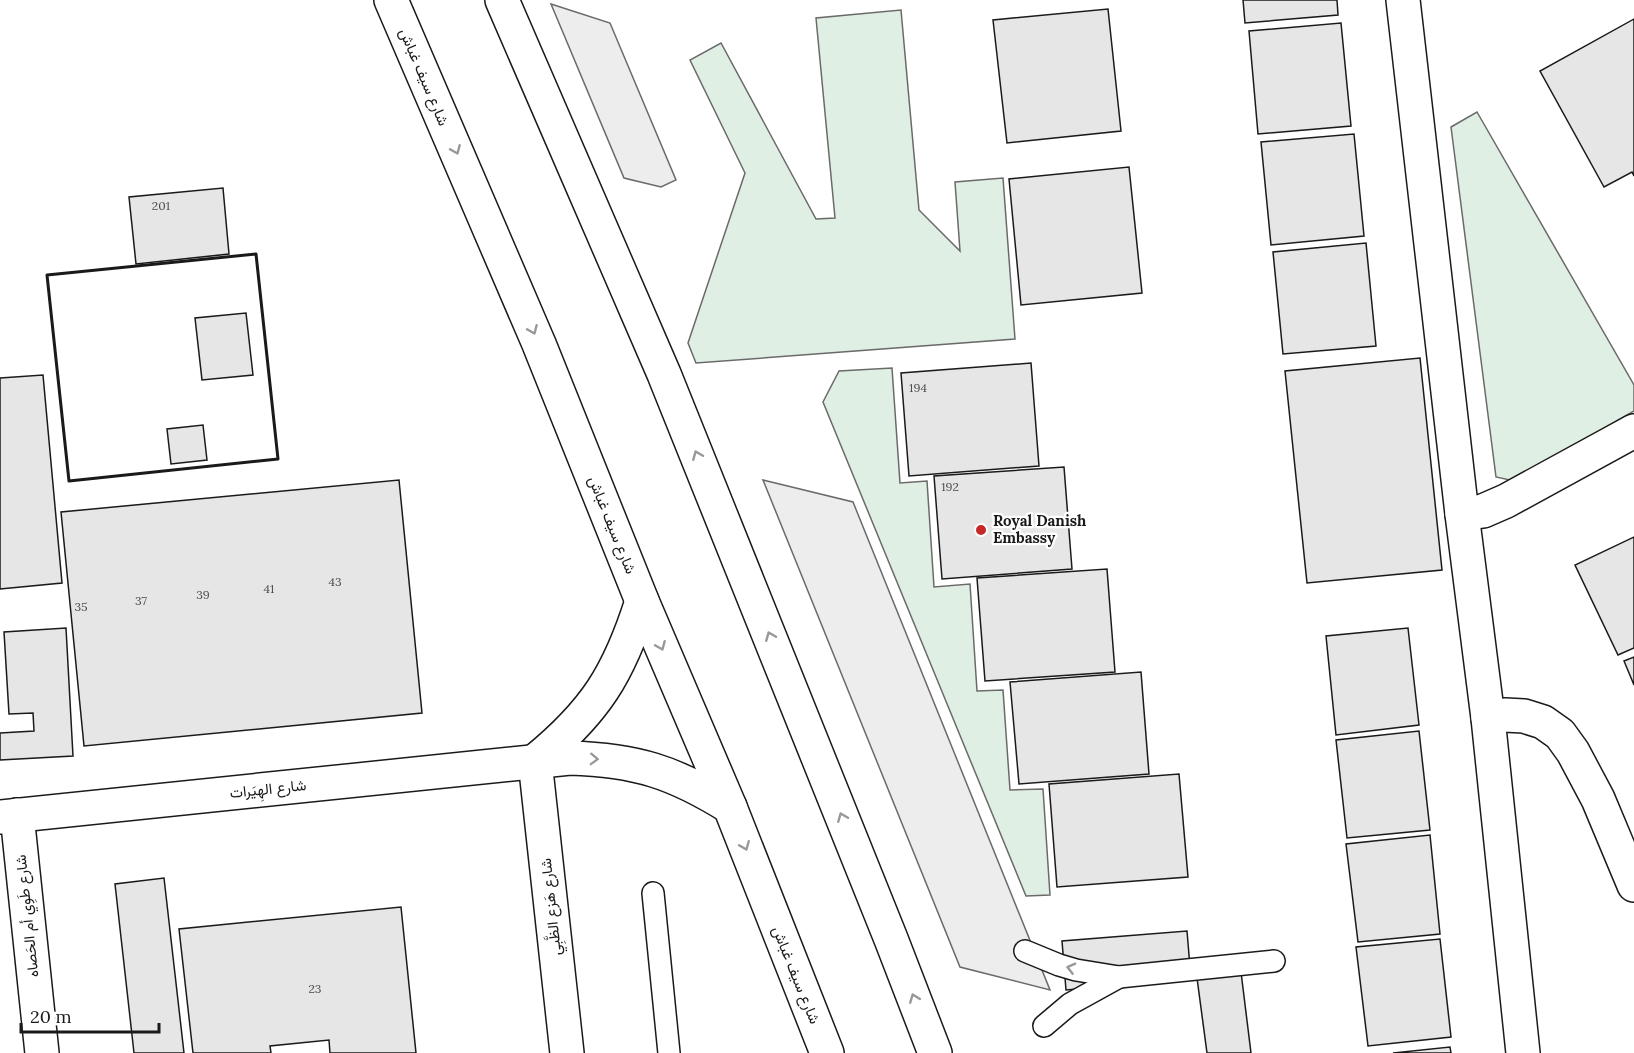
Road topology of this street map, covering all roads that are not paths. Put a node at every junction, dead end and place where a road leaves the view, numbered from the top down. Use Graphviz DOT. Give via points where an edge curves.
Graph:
graph roads {
  1 [pos="392,0"];
  2 [pos="502,0"];
  3 [pos="1403,0"];
  4 [pos="1634,431"];
  5 [pos="1462,514"];
  6 [pos="642,601"];
  7 [pos="1488,718"];
  8 [pos="536,760"];
  9 [pos="730,807"];
  10 [pos="8,816"];
  11 [pos="1634,885"];
  12 [pos="653,893"];
  13 [pos="1026,951"];
  14 [pos="1274,961"];
  15 [pos="1119,977"];
  16 [pos="1044,1026"];
  17 [pos="42,1053"];
  18 [pos="567,1053"];
  19 [pos="669,1053"];
  20 [pos="827,1053"];
  21 [pos="935,1053"];
  22 [pos="1524,1053"];
  1 -- 6 [label="street, شارع سيف غباش, one-way" via="539,344"];
  21 -- 2 [label="street, one-way" via="664,374"];
  3 -- 5 [label="street"];
  4 -- 5 [label="street" via="1506,501 1483,511"];
  5 -- 7 [label="street"];
  6 -- 8 [label="street" via="619,662 601,694 584,717"];
  6 -- 9 [label="street, شارع سيف غباش, one-way"];
  7 -- 11 [label="street" via="1524,716 1543,722 1560,734 1598,799"];
  7 -- 22 [label="street"];
  8 -- 9 [label="street, شارع الهِيَرات, one-way" via="603,759 637,764 669,774"];
  8 -- 10 [label="street, شارع الهِيَرات"];
  8 -- 18 [label="street, شارع هَزع الظَّبِي"];
  9 -- 20 [label="street, شارع سيف غباش, one-way"];
  10 -- 17 [label="street, شارع طَوِي أم الحَصاه"];
  12 -- 19 [label="lane"];
  15 -- 13 [label="lane, one-way" via="1076,970"];
  14 -- 15 [label="lane"];
  15 -- 16 [label="lane" via="1070,1004"];
}
